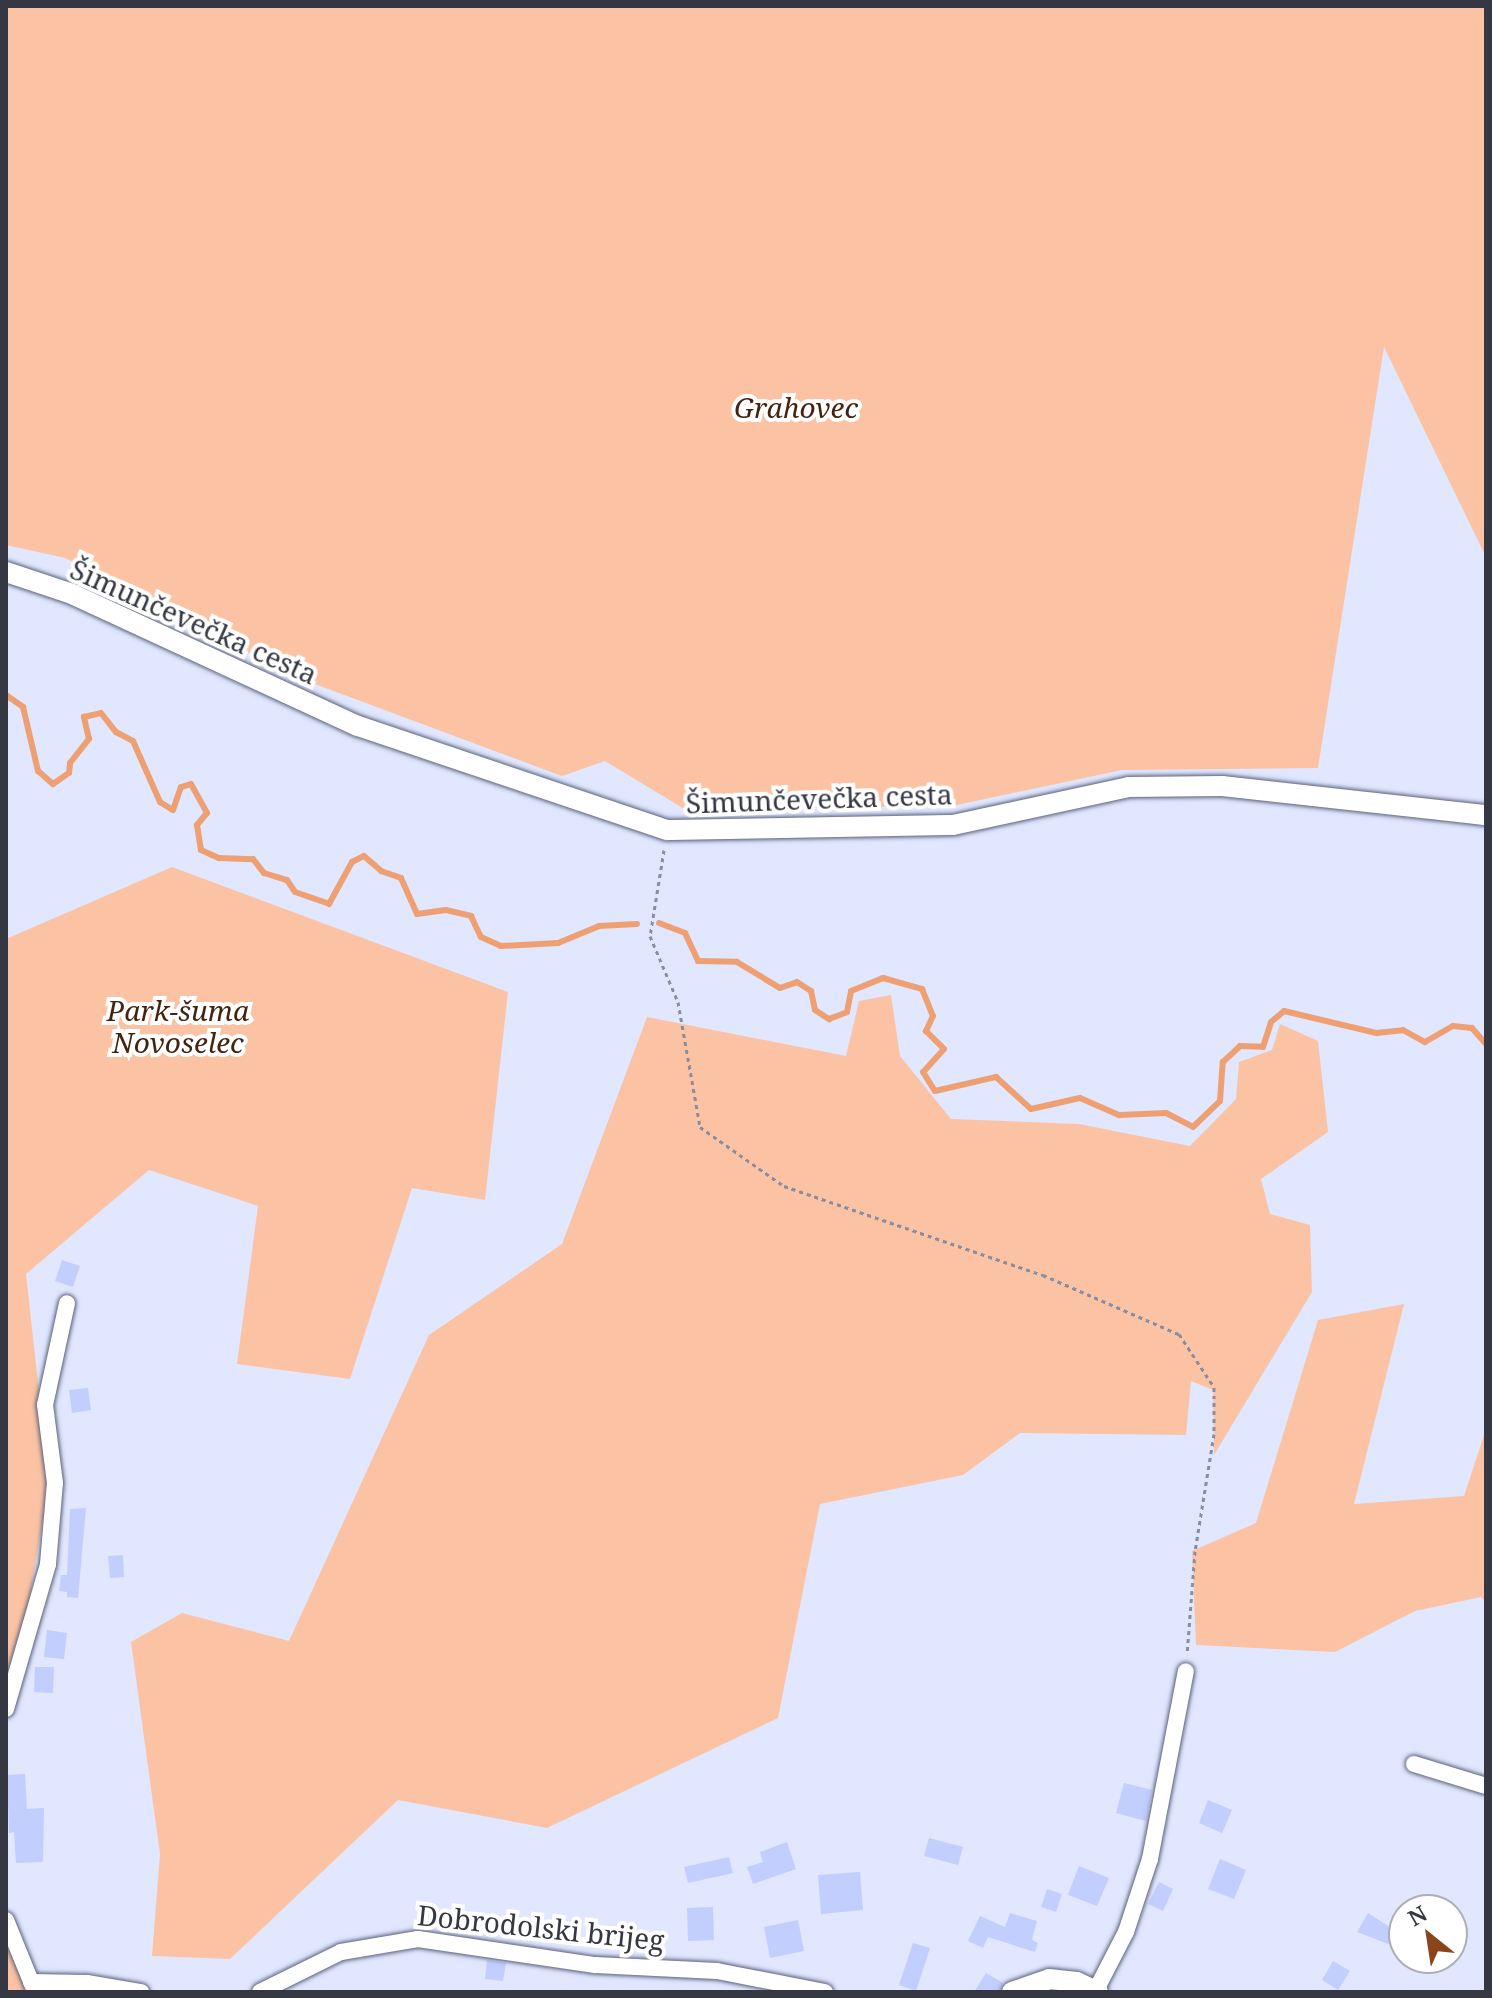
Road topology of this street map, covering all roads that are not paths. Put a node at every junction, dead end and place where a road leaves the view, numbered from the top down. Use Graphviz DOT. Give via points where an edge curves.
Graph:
graph roads {
  1 [pos="6,572"];
  2 [pos="1486,815"];
  3 [pos="67,1303"];
  4 [pos="1186,1671"];
  5 [pos="6,1709"];
  6 [pos="1414,1764"];
  7 [pos="1486,1786"];
  8 [pos="6,1920"];
  9 [pos="33,1987"];
  10 [pos="1097,1991"];
  11 [pos="141,1992"];
  12 [pos="260,1992"];
  13 [pos="825,1992"];
  14 [pos="1012,1992"];
  1 -- 2 [label="street, Šimunčevečka cesta" via="72,594 358,726 667,830 953,825 1129,787 1222,786"];
  3 -- 5 [label="street" via="45,1405 55,1483 48,1564"];
  4 -- 10 [label="street" via="1150,1859 1126,1932"];
  6 -- 7 [label="street"];
  8 -- 9 [label="street"];
  9 -- 11 [label="street" via="87,1983"];
  10 -- 14 [label="street" via="1049,1979"];
  12 -- 13 [label="street, Dobrodolski brijeg" via="341,1952 418,1939 595,1965 717,1971"];
}
